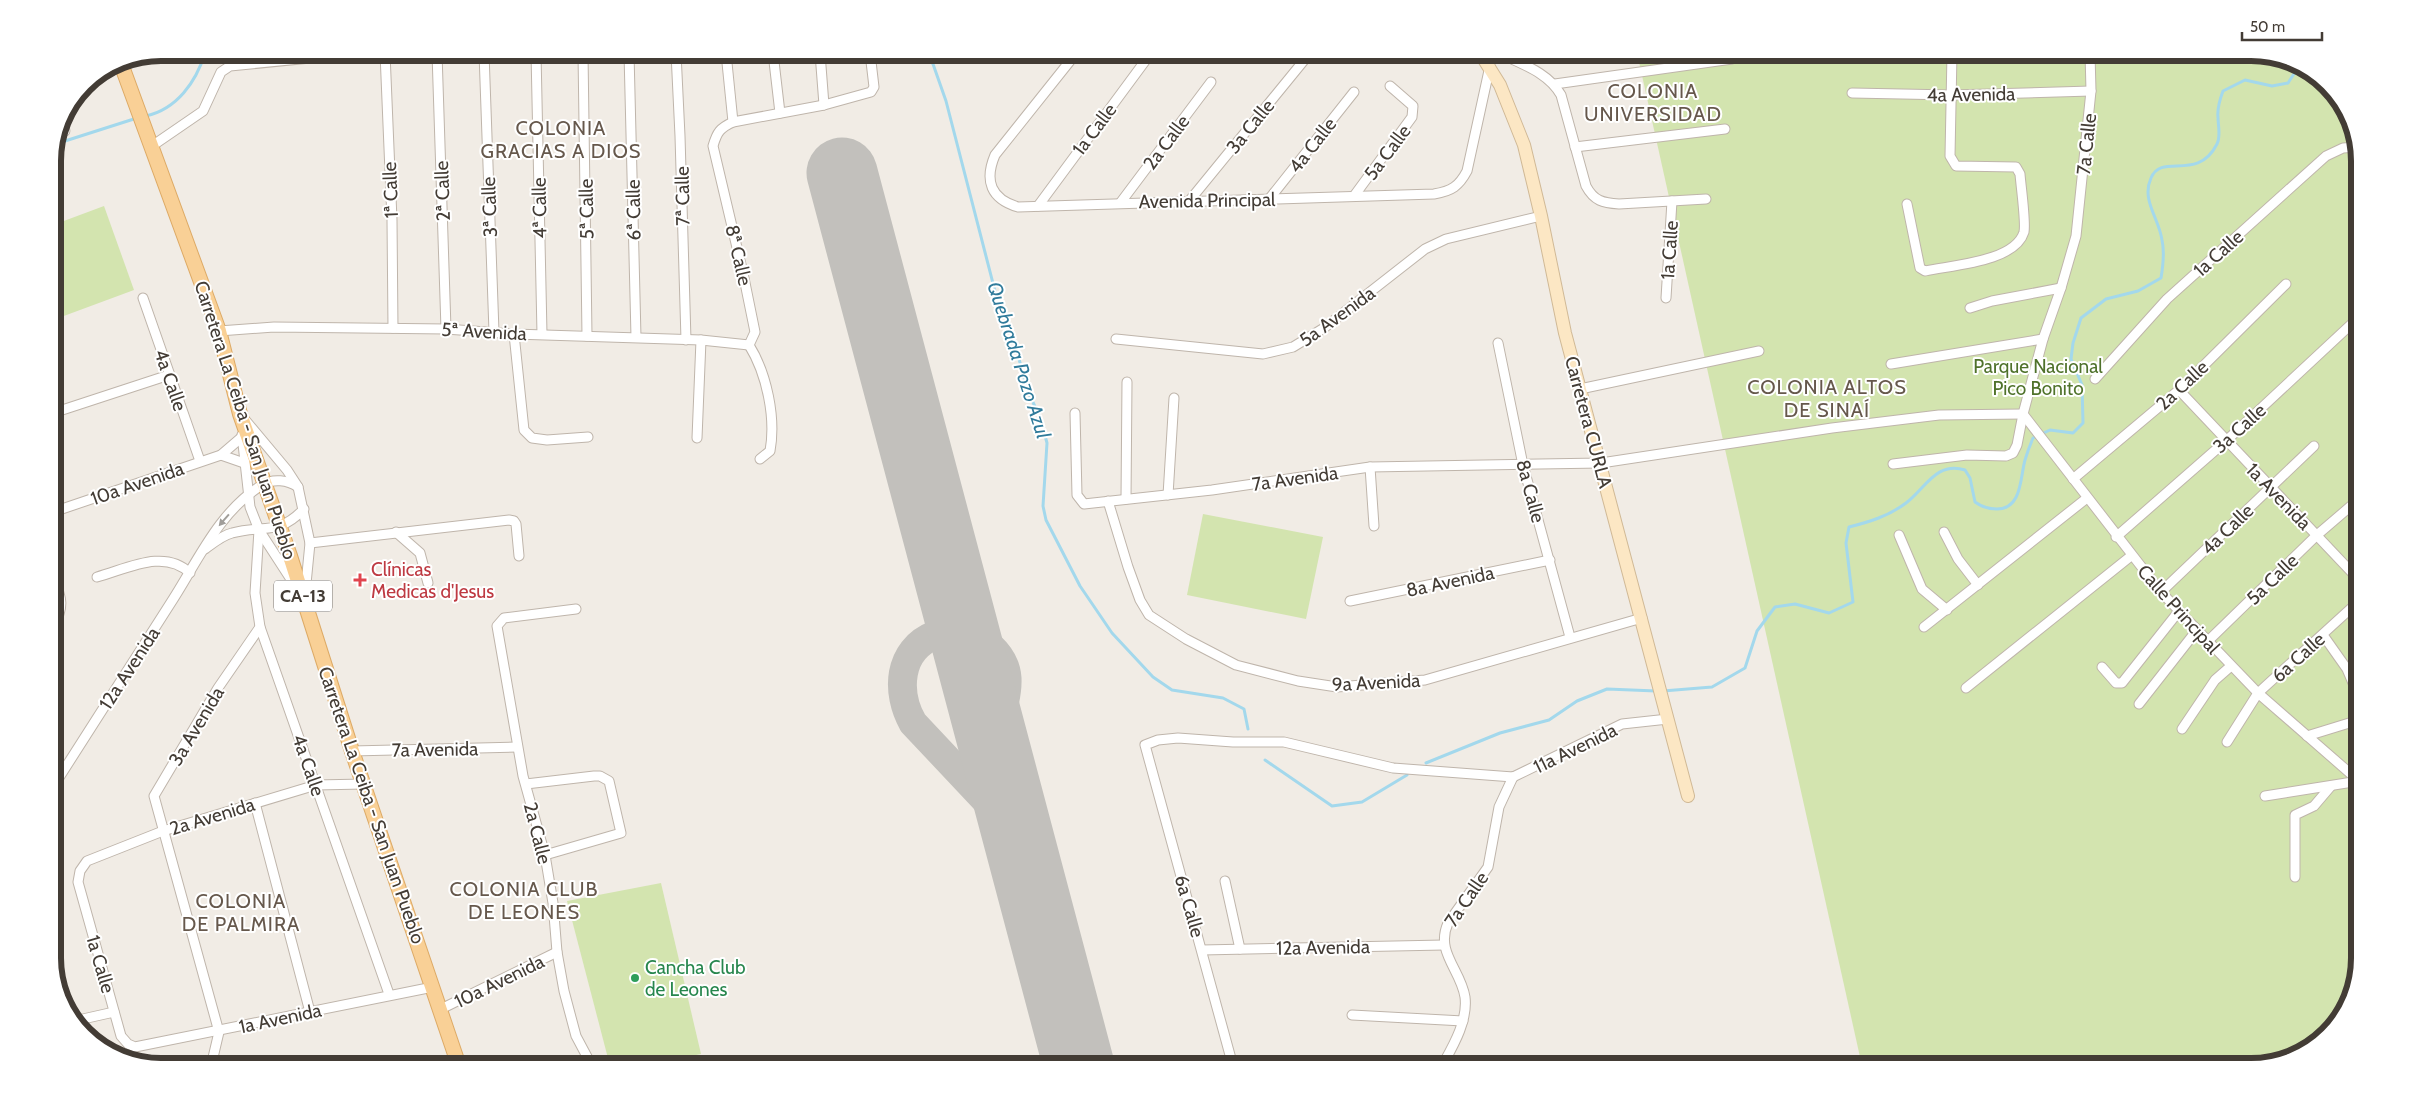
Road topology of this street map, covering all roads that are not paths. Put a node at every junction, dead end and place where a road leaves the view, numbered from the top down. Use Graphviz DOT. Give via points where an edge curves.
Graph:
graph roads {
  1 [pos="258,61"];
  2 [pos="385,61"];
  3 [pos="437,61"];
  4 [pos="484,61"];
  5 [pos="536,61"];
  6 [pos="583,61"];
  7 [pos="629,61"];
  8 [pos="676,61"];
  9 [pos="727,61"];
  10 [pos="775,61"];
  11 [pos="821,61"];
  12 [pos="871,61"];
  13 [pos="1070,61"];
  14 [pos="1144,61"];
  15 [pos="1303,61"];
  16 [pos="1486,61"];
  17 [pos="1516,61"];
  18 [pos="1718,61"];
  19 [pos="1952,61"];
  20 [pos="2090,61"];
  21 [pos="1490,66"];
  22 [pos="123,69"];
  23 [pos="1211,82"];
  24 [pos="1555,84"];
  25 [pos="1390,86"];
  26 [pos="1354,92"];
  27 [pos="2091,92"];
  28 [pos="1852,94"];
  29 [pos="1952,95"];
  30 [pos="824,105"];
  31 [pos="780,113"];
  32 [pos="733,122"];
  33 [pos="1725,128"];
  34 [pos="152,146"];
  35 [pos="1575,146"];
  36 [pos="2350,147"];
  37 [pos="1354,196"];
  38 [pos="1270,198"];
  39 [pos="1706,198"];
  40 [pos="1190,200"];
  41 [pos="1672,201"];
  42 [pos="1121,202"];
  43 [pos="1907,204"];
  44 [pos="1038,206"];
  45 [pos="1541,216"];
  46 [pos="2286,284"];
  47 [pos="2061,288"];
  48 [pos="143,298"];
  49 [pos="1666,298"];
  50 [pos="1970,308"];
  51 [pos="2351,324"];
  52 [pos="393,328"];
  53 [pos="446,329"];
  54 [pos="219,331"];
  55 [pos="494,332"];
  56 [pos="514,334"];
  57 [pos="542,334"];
  58 [pos="587,336"];
  59 [pos="636,337"];
  60 [pos="1116,339"];
  61 [pos="2043,339"];
  62 [pos="686,340"];
  63 [pos="701,340"];
  64 [pos="1498,342"];
  65 [pos="750,345"];
  66 [pos="1759,350"];
  67 [pos="1891,364"];
  68 [pos="169,375"];
  69 [pos="2095,380"];
  70 [pos="1127,382"];
  71 [pos="1580,389"];
  72 [pos="2179,390"];
  73 [pos="1174,398"];
  74 [pos="61,410"];
  75 [pos="1074,413"];
  76 [pos="240,414"];
  77 [pos="2023,414"];
  78 [pos="242,437"];
  79 [pos="588,437"];
  80 [pos="697,438"];
  81 [pos="2227,440"];
  82 [pos="2314,446"];
  83 [pos="221,455"];
  84 [pos="760,459"];
  85 [pos="200,461"];
  86 [pos="1601,463"];
  87 [pos="244,464"];
  88 [pos="1892,464"];
  89 [pos="1523,465"];
  90 [pos="1370,467"];
  91 [pos="2073,480"];
  92 [pos="264,483"];
  93 [pos="298,487"];
  94 [pos="2271,487"];
  95 [pos="248,495"];
  96 [pos="1168,495"];
  97 [pos="2087,498"];
  98 [pos="1126,499"];
  99 [pos="1108,501"];
  100 [pos="2351,506"];
  101 [pos="61,509"];
  102 [pos="304,509"];
  103 [pos="1374,526"];
  104 [pos="278,528"];
  105 [pos="259,530"];
  106 [pos="396,532"];
  107 [pos="1944,532"];
  108 [pos="1899,535"];
  109 [pos="2317,535"];
  110 [pos="2116,537"];
  111 [pos="310,543"];
  112 [pos="205,548"];
  113 [pos="519,556"];
  114 [pos="2131,556"];
  115 [pos="1550,560"];
  116 [pos="2351,571"];
  117 [pos="190,573"];
  118 [pos="97,577"];
  119 [pos="428,582"];
  120 [pos="1978,585"];
  121 [pos="2161,592"];
  122 [pos="304,599"];
  123 [pos="1350,601"];
  124 [pos="2351,608"];
  125 [pos="576,609"];
  126 [pos="1947,610"];
  127 [pos="2179,611"];
  128 [pos="1642,618"];
  129 [pos="260,627"];
  130 [pos="1924,627"];
  131 [pos="2197,630"];
  132 [pos="2322,635"];
  133 [pos="1570,637"];
  134 [pos="2208,641"];
  135 [pos="2231,666"];
  136 [pos="2102,667"];
  137 [pos="2351,678"];
  138 [pos="1966,688"];
  139 [pos="2258,693"];
  140 [pos="2139,704"];
  141 [pos="1668,719"];
  142 [pos="2351,722"];
  143 [pos="2182,729"];
  144 [pos="2307,736"];
  145 [pos="2227,742"];
  146 [pos="518,747"];
  147 [pos="352,751"];
  148 [pos="2351,773"];
  149 [pos="61,775"];
  150 [pos="1513,777"];
  151 [pos="2351,783"];
  152 [pos="364,784"];
  153 [pos="526,784"];
  154 [pos="316,785"];
  155 [pos="2331,786"];
  156 [pos="1688,796"];
  157 [pos="2265,796"];
  158 [pos="255,803"];
  159 [pos="163,831"];
  160 [pos="545,855"];
  161 [pos="2296,877"];
  162 [pos="1224,880"];
  163 [pos="78,882"];
  164 [pos="1444,945"];
  165 [pos="1240,949"];
  166 [pos="1202,950"];
  167 [pos="557,952"];
  168 [pos="433,987"];
  169 [pos="389,994"];
  170 [pos="441,1009"];
  171 [pos="114,1012"];
  172 [pos="310,1012"];
  173 [pos="1352,1015"];
  174 [pos="82,1019"];
  175 [pos="1462,1021"];
  176 [pos="219,1032"];
  177 [pos="128,1044"];
  178 [pos="214,1058"];
  179 [pos="456,1058"];
  180 [pos="588,1058"];
  181 [pos="1231,1058"];
  182 [pos="1446,1058"];
  1 -- 34 [label="street" via="224,68 203,111"];
  2 -- 52 [label="street, 1ª Calle"];
  3 -- 53 [label="street, 2ª Calle"];
  4 -- 55 [label="street, 3ª Calle"];
  5 -- 57 [label="street, 4ª Calle"];
  6 -- 58 [label="street, 5ª Calle"];
  7 -- 59 [label="street, 6ª Calle"];
  8 -- 62 [label="street, 7ª Calle"];
  9 -- 32 [label="street"];
  10 -- 31 [label="street"];
  11 -- 30 [label="street"];
  12 -- 30 [label="street" via="872,91"];
  13 -- 44 [label="street, Avenida Principal" via="1003,144 990,168 990,182 1000,199 1018,207"];
  14 -- 44 [label="street, 1a Calle"];
  15 -- 40 [label="street, 3a Calle"];
  16 -- 21 [label="main road, Carretera CURLA"];
  17 -- 24 [label="street"];
  18 -- 24 [label="street"];
  19 -- 29 [label="street"];
  20 -- 27 [label="street, 7a Calle"];
  21 -- 37 [label="street, Avenida Principal" via="1467,171 1460,183 1449,192 1434,194"];
  21 -- 45 [label="main road, Carretera CURLA" via="1524,145"];
  22 -- 34 [label="main road, Carretera La Ceiba - San Juan Pueblo / CA-13"];
  23 -- 42 [label="street, 2a Calle"];
  24 -- 35 [label="street" via="1563,100"];
  25 -- 37 [label="street, 5a Calle" via="1413,106 1412,117"];
  26 -- 38 [label="street, 4a Calle"];
  27 -- 29 [label="street, 4a Avenida"];
  27 -- 47 [label="street, 7a Calle" via="2076,236"];
  28 -- 29 [label="street, 4a Avenida"];
  29 -- 43 [label="street" via="1950,156 1956,166 2016,166 2020,174 2024,231 2016,246 1997,256 1922,270"];
  30 -- 31 [label="street"];
  31 -- 32 [label="street"];
  32 -- 65 [label="street, 8ª Calle" via="721,127 713,146 754,332"];
  33 -- 35 [label="street"];
  34 -- 54 [label="main road, Carretera La Ceiba - San Juan Pueblo / CA-13"];
  35 -- 41 [label="street" via="1592,197 1607,203"];
  36 -- 69 [label="street, 1a Calle" via="2326,156 2167,299"];
  37 -- 38 [label="street, Avenida Principal"];
  38 -- 40 [label="street, Avenida Principal"];
  39 -- 41 [label="street"];
  40 -- 42 [label="street, Avenida Principal"];
  41 -- 49 [label="street, 1a Calle"];
  42 -- 44 [label="street, Avenida Principal"];
  45 -- 60 [label="street, 5a Avenida" via="1446,239 1425,249 1324,328 1293,348 1263,354"];
  45 -- 71 [label="main road, Carretera CURLA"];
  46 -- 72 [label="street, 2a Calle"];
  47 -- 50 [label="street" via="2016,295"];
  47 -- 61 [label="street, 7a Calle"];
  48 -- 68 [label="street, 4a Calle"];
  51 -- 81 [label="street, 3a Calle"];
  52 -- 53 [label="street, 5ª Avenida"];
  52 -- 54 [label="street, 5ª Avenida" via="274,327"];
  53 -- 55 [label="street, 5ª Avenida"];
  54 -- 76 [label="main road, Carretera La Ceiba - San Juan Pueblo / CA-13"];
  55 -- 56 [label="street, 5ª Avenida"];
  56 -- 57 [label="street, 5ª Avenida"];
  56 -- 79 [label="street" via="524,430 532,438 546,440"];
  57 -- 58 [label="street, 5ª Avenida"];
  58 -- 59 [label="street, 5ª Avenida"];
  59 -- 62 [label="street, 5ª Avenida"];
  61 -- 67 [label="street"];
  61 -- 77 [label="street, 7a Calle"];
  62 -- 63 [label="street, 5ª Avenida"];
  63 -- 65 [label="street, 5ª Avenida"];
  63 -- 80 [label="street"];
  64 -- 89 [label="street, 8a Calle"];
  65 -- 84 [label="street, 8ª Calle" via="769,404 772,437 770,451"];
  66 -- 71 [label="street"];
  68 -- 74 [label="street"];
  68 -- 85 [label="street, 4a Calle"];
  70 -- 98 [label="street"];
  71 -- 86 [label="main road, Carretera CURLA"];
  72 -- 81 [label="street, 1a Avenida"];
  72 -- 91 [label="street, 2a Calle"];
  73 -- 96 [label="street"];
  75 -- 99 [label="street, 7a Avenida" via="1079,500 1084,504"];
  76 -- 78 [label="street"];
  76 -- 92 [label="main road, Carretera La Ceiba - San Juan Pueblo / CA-13"];
  76 -- 93 [label="street"];
  77 -- 86 [label="street, 7a Avenida" via="1939,415"];
  77 -- 88 [label="street, 7a Calle" via="2017,445 2013,453 2006,456 1967,455"];
  77 -- 91 [label="street, Calle Principal"];
  78 -- 83 [label="street"];
  78 -- 87 [label="street"];
  81 -- 94 [label="street, 1a Avenida"];
  81 -- 110 [label="street, 3a Calle"];
  82 -- 94 [label="street, 4a Calle"];
  83 -- 85 [label="street, 10a Avenida"];
  83 -- 87 [label="street"];
  85 -- 101 [label="street, 10a Avenida"];
  86 -- 89 [label="street, 7a Avenida"];
  86 -- 128 [label="main road, Carretera CURLA"];
  87 -- 95 [label="street"];
  89 -- 90 [label="street, 7a Avenida"];
  89 -- 115 [label="street, 8a Calle"];
  90 -- 96 [label="street, 7a Avenida"];
  90 -- 103 [label="street"];
  91 -- 97 [label="street, Calle Principal"];
  92 -- 93 [label="street" via="283,480"];
  92 -- 95 [label="street, 12a Avenida"];
  92 -- 104 [label="main road, Carretera La Ceiba - San Juan Pueblo / CA-13"];
  93 -- 102 [label="street"];
  94 -- 109 [label="street, 1a Avenida"];
  94 -- 121 [label="street, 4a Calle"];
  95 -- 105 [label="street"];
  95 -- 112 [label="street, 12a Avenida, one-way" via="211,535"];
  96 -- 98 [label="street, 7a Avenida"];
  97 -- 110 [label="street, Calle Principal"];
  97 -- 120 [label="street"];
  98 -- 99 [label="street, 7a Avenida"];
  99 -- 133 [label="street, 9a Avenida" via="1128,567 1149,615 1236,665 1337,687 1425,680"];
  100 -- 109 [label="street, 5a Calle"];
  102 -- 104 [label="street"];
  102 -- 111 [label="street"];
  104 -- 105 [label="street, 12a Avenida"];
  104 -- 122 [label="main road, Carretera La Ceiba - San Juan Pueblo / CA-13"];
  105 -- 112 [label="street, 12a Avenida" via="231,533"];
  105 -- 122 [label="street"];
  105 -- 129 [label="street, 4a Calle" via="255,594"];
  106 -- 111 [label="street"];
  106 -- 113 [label="street" via="509,520 516,524"];
  106 -- 119 [label="street" via="420,554"];
  107 -- 120 [label="street" via="1958,559"];
  108 -- 126 [label="street" via="1922,590"];
  109 -- 116 [label="street, 1a Avenida"];
  109 -- 134 [label="street, 5a Calle"];
  110 -- 114 [label="street, Calle Principal"];
  111 -- 122 [label="street"];
  112 -- 117 [label="street, 12a Avenida"];
  114 -- 121 [label="street, Calle Principal"];
  114 -- 138 [label="street"];
  115 -- 123 [label="street, 8a Avenida"];
  115 -- 133 [label="street, 8a Calle"];
  117 -- 118 [label="street" via="173,561 160,559"];
  117 -- 149 [label="street, 12a Avenida"];
  120 -- 126 [label="street"];
  121 -- 127 [label="street, Calle Principal"];
  122 -- 147 [label="main road, Carretera La Ceiba - San Juan Pueblo / CA-13"];
  124 -- 132 [label="street, 6a Calle"];
  125 -- 146 [label="street, 2a Calle" via="504,618 497,626"];
  126 -- 130 [label="street"];
  127 -- 131 [label="street, Calle Principal"];
  127 -- 136 [label="street" via="2122,683 2116,684"];
  128 -- 133 [label="street, 9a Avenida"];
  128 -- 141 [label="main road, Carretera CURLA"];
  129 -- 154 [label="street, 4a Calle"];
  129 -- 159 [label="street, 3a Avenida" via="218,688 154,796"];
  131 -- 134 [label="street, Calle Principal"];
  131 -- 140 [label="street"];
  132 -- 137 [label="street"];
  132 -- 139 [label="street, 6a Calle"];
  134 -- 135 [label="street, Calle Principal"];
  135 -- 139 [label="street, Calle Principal"];
  135 -- 143 [label="street" via="2215,680"];
  139 -- 144 [label="street, Calle Principal"];
  139 -- 145 [label="street, 6a Calle"];
  141 -- 150 [label="street, 11a Avenida" via="1622,724"];
  141 -- 156 [label="main road, Carretera CURLA"];
  142 -- 144 [label="street"];
  144 -- 148 [label="street, Calle Principal"];
  146 -- 147 [label="street, 7a Avenida"];
  146 -- 153 [label="street, 2a Calle"];
  147 -- 152 [label="main road, Carretera La Ceiba - San Juan Pueblo / CA-13"];
  150 -- 164 [label="street, 7a Calle" via="1499,807 1488,867 1448,923 1443,934"];
  150 -- 166 [label="street, 6a Calle" via="1393,768 1284,742 1178,738 1145,745"];
  151 -- 155 [label="street"];
  152 -- 154 [label="street, 2a Avenida"];
  152 -- 168 [label="main road, Carretera La Ceiba - San Juan Pueblo / CA-13"];
  153 -- 160 [label="street, 2a Calle"];
  153 -- 160 [label="street" via="594,776 605,778 609,781 622,829 618,834"];
  154 -- 158 [label="street, 2a Avenida"];
  154 -- 169 [label="street, 4a Calle"];
  155 -- 157 [label="street"];
  155 -- 161 [label="street" via="2314,806 2295,816"];
  158 -- 159 [label="street, 2a Avenida"];
  158 -- 172 [label="street"];
  159 -- 163 [label="street, 2a Avenida" via="87,861"];
  159 -- 176 [label="street"];
  160 -- 167 [label="street, 2a Calle"];
  162 -- 165 [label="street"];
  163 -- 171 [label="street, 1a Calle"];
  164 -- 165 [label="street, 12a Avenida"];
  164 -- 175 [label="street, 7a Calle" via="1465,995"];
  165 -- 166 [label="street, 12a Avenida"];
  166 -- 181 [label="street, 6a Calle"];
  167 -- 170 [label="street, 10a Avenida"];
  167 -- 180 [label="street, 2a Calle" via="576,1036"];
  168 -- 169 [label="street, 1a Avenida"];
  168 -- 170 [label="main road, Carretera La Ceiba - San Juan Pueblo / CA-13"];
  169 -- 172 [label="street, 1a Avenida"];
  170 -- 179 [label="main road, Carretera La Ceiba - San Juan Pueblo / CA-13"];
  171 -- 174 [label="street"];
  171 -- 177 [label="street, 1a Calle" via="121,1036"];
  172 -- 176 [label="street, 1a Avenida"];
  173 -- 175 [label="street"];
  175 -- 182 [label="street, 7a Calle"];
  176 -- 177 [label="street, 1a Avenida" via="136,1047"];
  176 -- 178 [label="street"];
}
